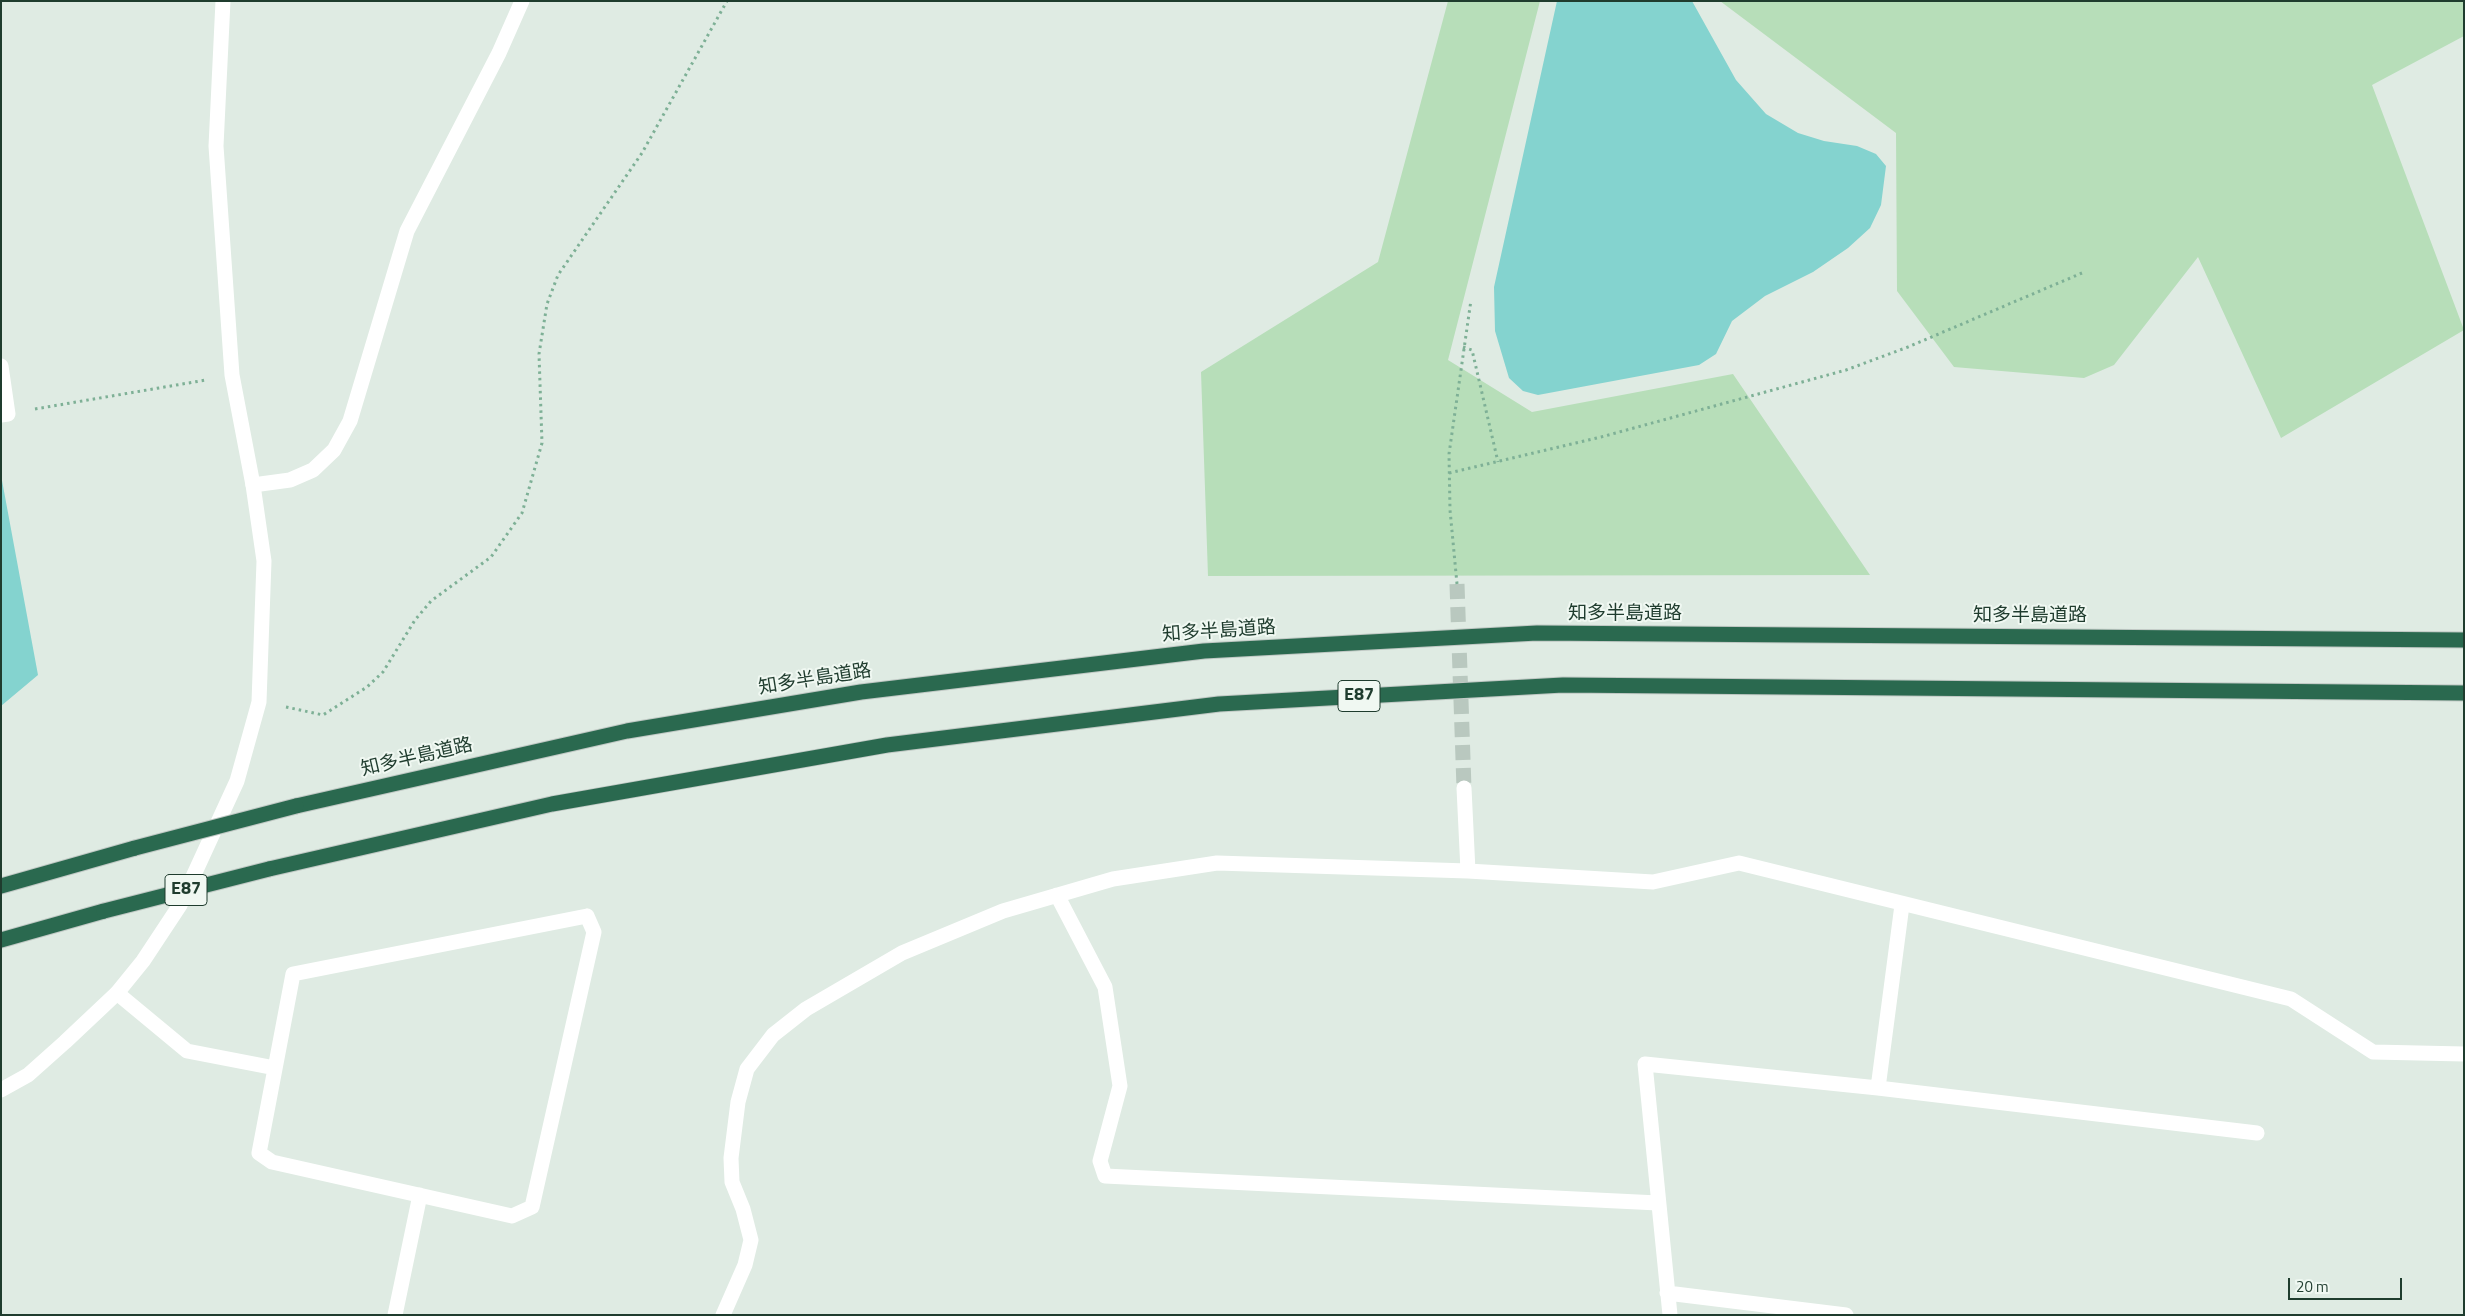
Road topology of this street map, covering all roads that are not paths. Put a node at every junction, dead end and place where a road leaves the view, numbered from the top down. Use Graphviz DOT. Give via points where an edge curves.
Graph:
graph roads {
  1 [pos="223,1"];
  2 [pos="522,1"];
  3 [pos="1,366"];
  4 [pos="5,414"];
  5 [pos="253,485"];
  6 [pos="2464,640"];
  7 [pos="2464,693"];
  8 [pos="1464,788"];
  9 [pos="1468,871"];
  10 [pos="1,886"];
  11 [pos="1057,895"];
  12 [pos="1902,905"];
  13 [pos="1,940"];
  14 [pos="117,993"];
  15 [pos="2464,1054"];
  16 [pos="275,1068"];
  17 [pos="1878,1088"];
  18 [pos="1,1090"];
  19 [pos="2257,1133"];
  20 [pos="420,1195"];
  21 [pos="1658,1203"];
  22 [pos="1667,1293"];
  23 [pos="395,1315"];
  24 [pos="723,1315"];
  25 [pos="1670,1315"];
  26 [pos="1846,1315"];
  1 -- 5 [label="street" via="216,146 232,375"];
  2 -- 5 [label="street" via="499,53 406,231 350,420 338,443 313,470 290,480"];
  3 -- 4 [label="street"];
  5 -- 14 [label="street" via="264,561 259,702 237,781 180,905 144,961"];
  6 -- 10 [label="highway, 知多半島道路, bridge" via="1537,633 1204,651 861,692 627,731 296,806"];
  7 -- 13 [label="highway, E87, bridge" via="1563,685 1219,704 887,745 552,804 269,869"];
  8 -- 9 [label="street"];
  9 -- 11 [label="street" via="1217,863 1113,879"];
  9 -- 12 [label="street" via="1653,882 1739,864"];
  11 -- 21 [label="street" via="1105,987 1120,1086 1100,1161 1105,1176"];
  11 -- 24 [label="street" via="1003,911 902,953 806,1009 773,1035 747,1069 738,1102 731,1158 732,1182 751,1240 745,1265"];
  12 -- 15 [label="street" via="2291,999 2372,1052"];
  12 -- 17 [label="street"];
  14 -- 16 [label="street" via="187,1051"];
  14 -- 18 [label="street" via="28,1075"];
  16 -- 20 [label="street" via="259,1153 272,1162"];
  16 -- 20 [label="street" via="293,974 587,916 594,932 532,1207 512,1216"];
  17 -- 19 [label="street"];
  17 -- 21 [label="street" via="1646,1064"];
  20 -- 23 [label="street"];
  21 -- 22 [label="street"];
  22 -- 25 [label="street"];
  22 -- 26 [label="street"];
}
